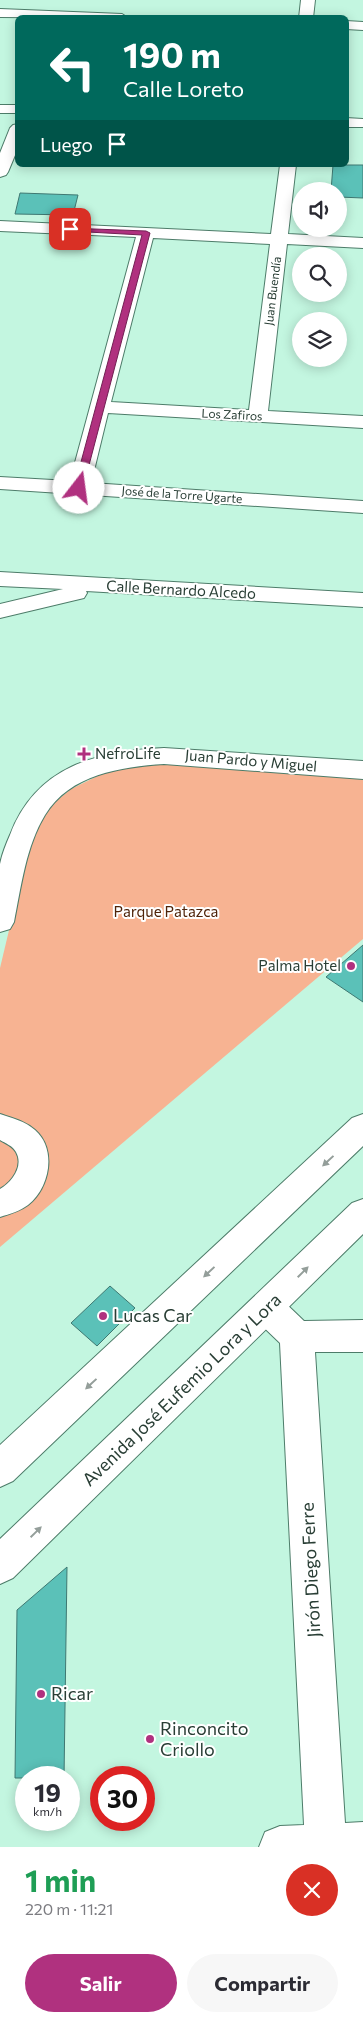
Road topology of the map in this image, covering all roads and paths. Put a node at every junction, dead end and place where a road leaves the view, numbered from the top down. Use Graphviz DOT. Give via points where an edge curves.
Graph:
graph roads {
  1 [pos="71,0"];
  2 [pos="308,0"];
  3 [pos="0,13"];
  4 [pos="43,15"];
  5 [pos="64,15"];
  6 [pos="306,15"];
  7 [pos="349,25"];
  8 [pos="363,26"];
  9 [pos="0,109"];
  10 [pos="15,109"];
  11 [pos="349,122"];
  12 [pos="363,123"];
  13 [pos="15,135"];
  14 [pos="288,167"];
  15 [pos="0,172"];
  16 [pos="0,226"];
  17 [pos="146,233"];
  18 [pos="279,239"];
  19 [pos="363,243"];
  20 [pos="100,407"];
  21 [pos="258,416"];
  22 [pos="363,422"];
  23 [pos="0,483"];
  24 [pos="79,488"];
  25 [pos="363,507"];
  26 [pos="0,579"];
  27 [pos="127,587"];
  28 [pos="363,600"];
  29 [pos="0,611"];
  30 [pos="363,770"];
  31 [pos="4,889"];
  32 [pos="0,922"];
  33 [pos="0,1127"];
  34 [pos="363,1127"];
  35 [pos="0,1203"];
  36 [pos="363,1213"];
  37 [pos="267,1308"];
  38 [pos="363,1336"];
  39 [pos="297,1337"];
  40 [pos="0,1470"];
  41 [pos="0,1565"];
  42 [pos="339,1845"];
  43 [pos="280,1847"];
  1 -- 5 [label="street"];
  2 -- 6 [label="street"];
  3 -- 4 [label="street"];
  7 -- 8 [label="street"];
  9 -- 10 [label="street"];
  11 -- 12 [label="street"];
  13 -- 15 [label="street"];
  14 -- 18 [label="street, Juan Buendía"];
  16 -- 17 [label="street"];
  17 -- 18 [label="street"];
  17 -- 20 [label="street"];
  18 -- 19 [label="street"];
  18 -- 21 [label="street, Juan Buendía"];
  20 -- 21 [label="street, Los Zafiros"];
  20 -- 24 [label="street"];
  21 -- 22 [label="street, Los Zafiros"];
  23 -- 24 [label="street, José de la Torre Ugarte"];
  24 -- 25 [label="street, José de la Torre Ugarte"];
  26 -- 27 [label="street, Calle Bernardo Alcedo"];
  27 -- 28 [label="street, Calle Bernardo Alcedo"];
  27 -- 29 [label="street" via="72,594"];
  30 -- 31 [label="street, Juan Pardo y Miguel" via="163,754 123,759 87,769 65,780 40,802 25,827"];
  31 -- 32 [label="street, Juan Pardo y Miguel"];
  33 -- 35 [label="street" via="24,1138 33,1151 35,1165 27,1186 17,1196"];
  34 -- 40 [label="street, one-way"];
  37 -- 36 [label="street, Avenida José Eufemio Lora y Lora, one-way"];
  37 -- 39 [label="street"];
  41 -- 37 [label="street, Avenida José Eufemio Lora y Lora, one-way"];
  38 -- 39 [label="street"];
  39 -- 42 [label="street, Jirón Diego Ferre"];
  42 -- 43 [label="street"];
}
